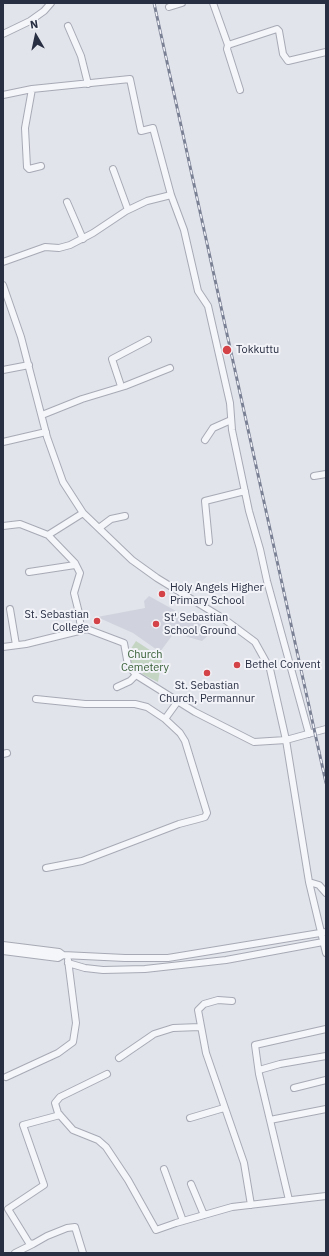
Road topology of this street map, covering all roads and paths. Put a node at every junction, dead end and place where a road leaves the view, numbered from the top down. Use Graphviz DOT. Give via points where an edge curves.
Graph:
graph roads {
  1 [pos="50,3"];
  2 [pos="182,3"];
  3 [pos="213,3"];
  4 [pos="169,7"];
  5 [pos="68,26"];
  6 [pos="3,34"];
  7 [pos="228,45"];
  8 [pos="326,52"];
  9 [pos="88,84"];
  10 [pos="32,89"];
  11 [pos="240,90"];
  12 [pos="3,95"];
  13 [pos="41,166"];
  14 [pos="113,169"];
  15 [pos="170,195"];
  16 [pos="67,202"];
  17 [pos="128,210"];
  18 [pos="83,238"];
  19 [pos="3,262"];
  20 [pos="3,285"];
  21 [pos="148,340"];
  22 [pos="28,365"];
  23 [pos="170,368"];
  24 [pos="3,370"];
  25 [pos="121,386"];
  26 [pos="42,415"];
  27 [pos="231,420"];
  28 [pos="46,432"];
  29 [pos="205,440"];
  30 [pos="3,442"];
  31 [pos="326,474"];
  32 [pos="314,476"];
  33 [pos="245,492"];
  34 [pos="83,513"];
  35 [pos="125,516"];
  36 [pos="3,526"];
  37 [pos="99,528"];
  38 [pos="48,535"];
  39 [pos="209,542"];
  40 [pos="75,565"];
  41 [pos="29,572"];
  42 [pos="10,609"];
  43 [pos="81,630"];
  44 [pos="16,645"];
  45 [pos="3,647"];
  46 [pos="136,675"];
  47 [pos="117,687"];
  48 [pos="36,699"];
  49 [pos="178,701"];
  50 [pos="166,718"];
  51 [pos="326,729"];
  52 [pos="309,734"];
  53 [pos="286,740"];
  54 [pos="46,868"];
  55 [pos="309,882"];
  56 [pos="326,893"];
  57 [pos="323,932"];
  58 [pos="323,942"];
  59 [pos="3,945"];
  60 [pos="3,951"];
  61 [pos="326,953"];
  62 [pos="65,955"];
  63 [pos="68,963"];
  64 [pos="232,1001"];
  65 [pos="200,1027"];
  66 [pos="326,1029"];
  67 [pos="326,1056"];
  68 [pos="119,1058"];
  69 [pos="259,1070"];
  70 [pos="107,1074"];
  71 [pos="6,1077"];
  72 [pos="326,1080"];
  73 [pos="294,1088"];
  74 [pos="224,1108"];
  75 [pos="326,1108"];
  76 [pos="60,1116"];
  77 [pos="190,1118"];
  78 [pos="270,1120"];
  79 [pos="164,1169"];
  80 [pos="191,1184"];
  81 [pos="326,1196"];
  82 [pos="289,1200"];
  83 [pos="251,1205"];
  84 [pos="204,1215"];
  85 [pos="183,1221"];
  86 [pos="32,1244"];
  87 [pos="15,1253"];
  88 [pos="83,1253"];
  1 -- 6 [label="street" via="44,11"];
  2 -- 4 [label="street"];
  3 -- 7 [label="street"];
  5 -- 9 [label="street" via="81,56"];
  7 -- 8 [label="street" via="277,29 283,54 288,61"];
  7 -- 11 [label="street"];
  9 -- 10 [label="street"];
  9 -- 15 [label="street" via="130,79 141,131 153,128"];
  10 -- 12 [label="street"];
  10 -- 13 [label="street" via="25,128 27,167 29,169"];
  14 -- 17 [label="street"];
  15 -- 17 [label="street" via="146,201"];
  15 -- 27 [label="street" via="184,230 198,291 208,306 230,403"];
  16 -- 18 [label="street"];
  17 -- 18 [label="street"];
  18 -- 19 [label="street" via="70,245 59,248 45,247"];
  20 -- 22 [label="street"];
  21 -- 25 [label="street" via="112,359"];
  22 -- 24 [label="street"];
  22 -- 26 [label="street"];
  23 -- 25 [label="street"];
  25 -- 26 [label="street"];
  26 -- 28 [label="street"];
  27 -- 29 [label="street" via="213,428"];
  27 -- 33 [label="street"];
  28 -- 30 [label="street"];
  28 -- 34 [label="street" via="63,482"];
  31 -- 32 [label="street"];
  33 -- 39 [label="street" via="205,501"];
  33 -- 52 [label="street"];
  34 -- 37 [label="street"];
  34 -- 38 [label="street"];
  35 -- 37 [label="street" via="111,519"];
  36 -- 38 [label="street" via="20,524"];
  37 -- 53 [label="street" via="132,560 255,642 270,669"];
  38 -- 40 [label="street"];
  40 -- 41 [label="street"];
  40 -- 43 [label="street" via="80,573 74,593"];
  42 -- 44 [label="street"];
  43 -- 44 [label="street"];
  43 -- 46 [label="street" via="87,629 124,643 128,665"];
  44 -- 45 [label="street"];
  46 -- 47 [label="street" via="130,682"];
  46 -- 49 [label="street"];
  48 -- 50 [label="street" via="85,704 135,704 147,706"];
  49 -- 50 [label="street"];
  49 -- 53 [label="street" via="194,712 254,742"];
  50 -- 54 [label="street" via="185,741 205,804 205,817 179,824 82,862"];
  51 -- 52 [label="street"];
  52 -- 53 [label="street"];
  53 -- 55 [label="street"];
  55 -- 56 [label="street" via="319,885"];
  55 -- 57 [label="street"];
  57 -- 58 [label="street"];
  57 -- 62 [label="street" via="168,958"];
  58 -- 61 [label="street"];
  58 -- 63 [label="street" via="226,960 145,970 103,970"];
  59 -- 62 [label="street" via="59,952"];
  60 -- 62 [label="street" via="58,958"];
  62 -- 63 [label="street"];
  63 -- 71 [label="street" via="76,1023 73,1042 58,1053"];
  64 -- 65 [label="street" via="218,1000 204,1004 198,1010"];
  65 -- 68 [label="street" via="173,1028 154,1034"];
  65 -- 74 [label="street" via="206,1053 225,1104"];
  66 -- 69 [label="street" via="255,1045"];
  67 -- 69 [label="street"];
  69 -- 78 [label="street"];
  70 -- 76 [label="street" via="60,1097 55,1103"];
  72 -- 73 [label="street"];
  74 -- 77 [label="street"];
  74 -- 83 [label="street" via="244,1163"];
  75 -- 78 [label="street"];
  76 -- 85 [label="street" via="73,1130 98,1140 106,1147 156,1230"];
  76 -- 86 [label="street" via="23,1125 44,1185 8,1209"];
  78 -- 82 [label="street"];
  79 -- 85 [label="street"];
  80 -- 84 [label="street"];
  81 -- 82 [label="street"];
  82 -- 83 [label="street"];
  83 -- 84 [label="street"];
  84 -- 85 [label="street"];
  86 -- 87 [label="street"];
  86 -- 88 [label="street" via="67,1228 75,1227"];
}
